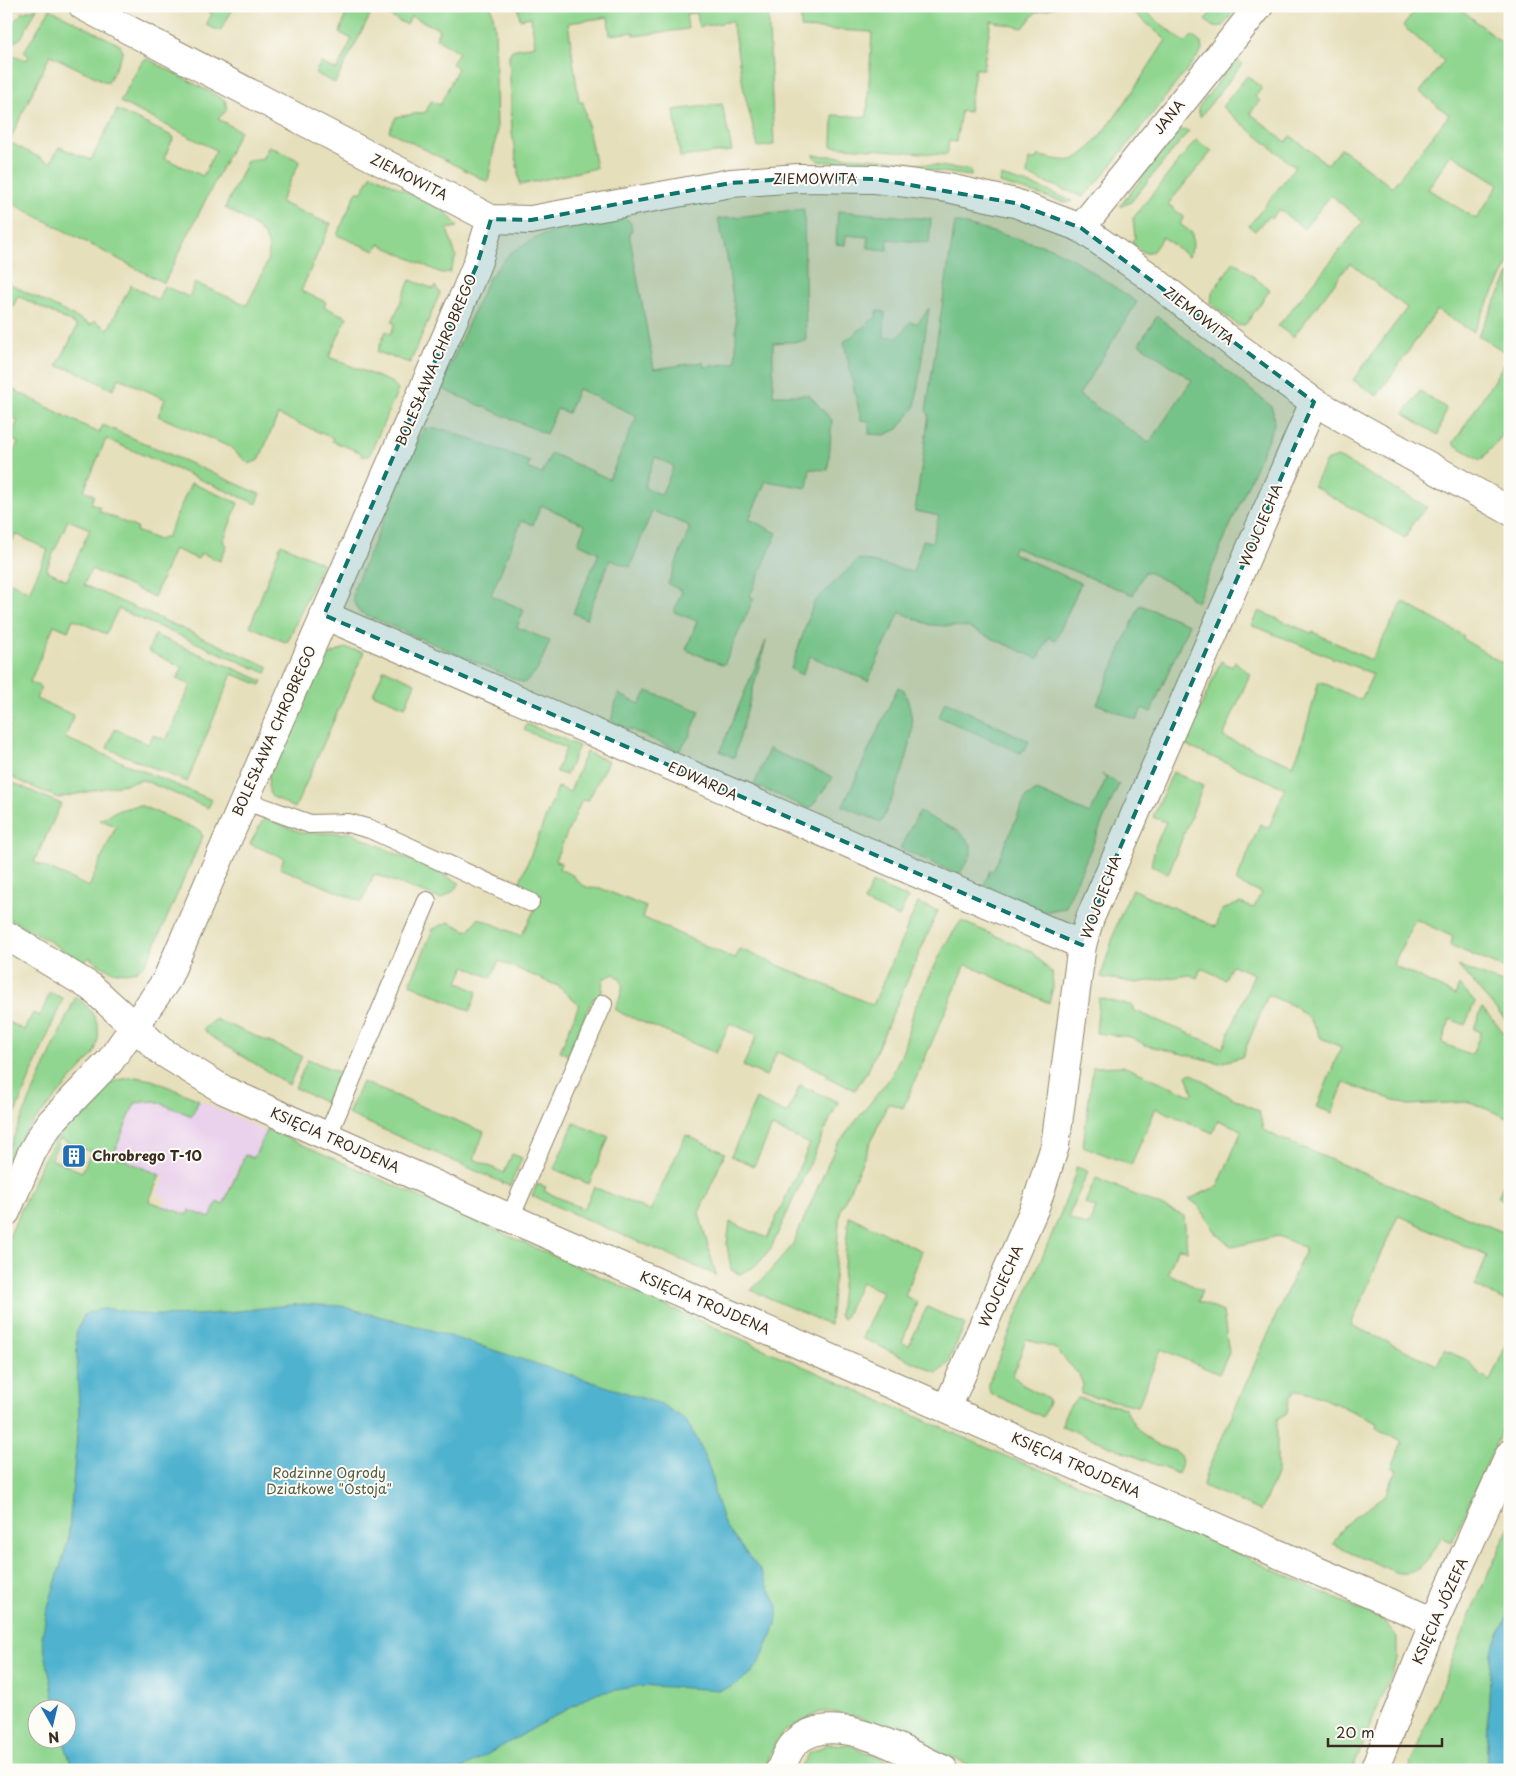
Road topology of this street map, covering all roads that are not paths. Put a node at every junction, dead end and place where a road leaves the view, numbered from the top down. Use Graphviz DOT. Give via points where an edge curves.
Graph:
graph roads {
  1 [pos="83,6"];
  2 [pos="1259,6"];
  3 [pos="491,219"];
  4 [pos="1081,228"];
  5 [pos="1314,402"];
  6 [pos="1510,511"];
  7 [pos="324,615"];
  8 [pos="243,800"];
  9 [pos="427,901"];
  10 [pos="530,902"];
  11 [pos="6,935"];
  12 [pos="1082,946"];
  13 [pos="603,1004"];
  14 [pos="136,1027"];
  15 [pos="327,1137"];
  16 [pos="6,1212"];
  17 [pos="510,1218"];
  18 [pos="947,1408"];
  19 [pos="1510,1454"];
  20 [pos="1434,1622"];
  21 [pos="780,1770"];
  22 [pos="944,1770"];
  23 [pos="1374,1770"];
  1 -- 3 [label="street, ZIEMOWITA"];
  2 -- 4 [label="street, JANA"];
  3 -- 4 [label="street, ZIEMOWITA" via="531,220 731,182 822,177 875,179 952,189 1014,202"];
  3 -- 7 [label="street, BOLESŁAWA CHROBREGO" via="466,291"];
  4 -- 5 [label="street, ZIEMOWITA"];
  5 -- 6 [label="street, ZIEMOWITA"];
  5 -- 12 [label="street, WOJCIECHA" via="1112,864"];
  7 -- 8 [label="street, BOLESŁAWA CHROBREGO"];
  7 -- 12 [label="street, EDWARDA"];
  8 -- 10 [label="lane" via="310,824 348,823 370,829"];
  8 -- 14 [label="street, BOLESŁAWA CHROBREGO" via="166,981"];
  9 -- 15 [label="lane"];
  11 -- 14 [label="street, KSIĘCIA TROJDENA" via="91,987"];
  12 -- 18 [label="street, WOJCIECHA" via="1055,1146 1036,1207"];
  13 -- 17 [label="lane"];
  14 -- 15 [label="street, KSIĘCIA TROJDENA" via="161,1051 224,1090"];
  14 -- 16 [label="street, BOLESŁAWA CHROBREGO" via="110,1061 51,1122 32,1152"];
  15 -- 17 [label="street, KSIĘCIA TROJDENA"];
  17 -- 18 [label="street, KSIĘCIA TROJDENA"];
  18 -- 20 [label="street, KSIĘCIA TROJDENA"];
  19 -- 20 [label="street, KSIĘCIA JÓZEFA"];
  20 -- 23 [label="street, KSIĘCIA JÓZEFA"];
  21 -- 22 [label="street" via="794,1743 826,1729 860,1734"];
}
